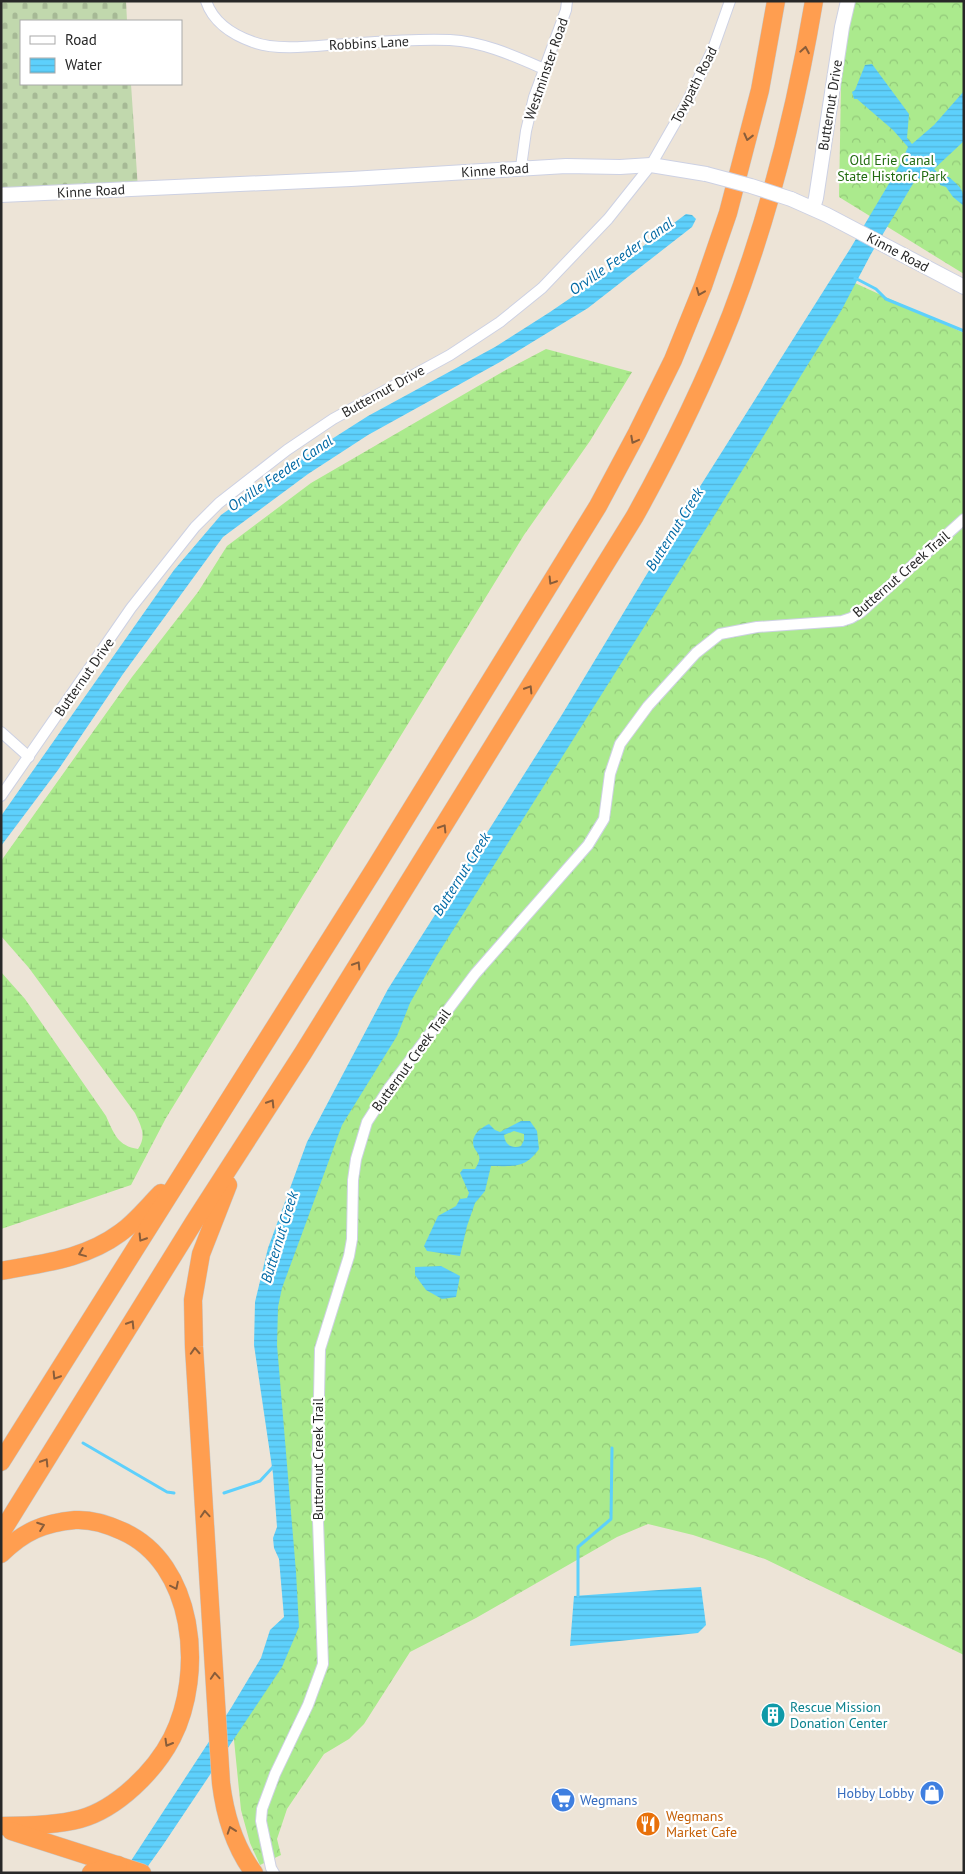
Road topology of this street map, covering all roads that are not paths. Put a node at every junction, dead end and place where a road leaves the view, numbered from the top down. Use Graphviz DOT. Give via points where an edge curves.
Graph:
graph roads {
  1 [pos="206,1"];
  2 [pos="567,1"];
  3 [pos="730,1"];
  4 [pos="776,1"];
  5 [pos="814,1"];
  6 [pos="848,1"];
  7 [pos="544,69"];
  8 [pos="651,165"];
  9 [pos="521,168"];
  10 [pos="1,195"];
  11 [pos="812,208"];
  12 [pos="964,287"];
  13 [pos="964,519"];
  14 [pos="1,732"];
  15 [pos="29,757"];
  16 [pos="1,796"];
  17 [pos="245,1144"];
  18 [pos="185,1167"];
  19 [pos="1,1271"];
  20 [pos="1,1462"];
  21 [pos="1,1533"];
  22 [pos="1,1554"];
  23 [pos="1,1827"];
  24 [pos="118,1865"];
  25 [pos="91,1873"];
  26 [pos="142,1873"];
  27 [pos="254,1873"];
  28 [pos="274,1873"];
  1 -- 7 [label="street, Robbins Lane" via="218,22 234,33 266,45 305,47 450,40 477,43"];
  2 -- 7 [label="street, Westminster Road"];
  3 -- 8 [label="street, Towpath Road" via="696,84"];
  4 -- 18 [label="highway, one-way" via="760,90 728,213 673,360 637,433 593,515"];
  17 -- 5 [label="highway, one-way" via="630,524 663,463 731,316 752,257 793,112"];
  6 -- 11 [label="street, Butternut Drive"];
  7 -- 9 [label="street, Westminster Road" via="526,131"];
  8 -- 9 [label="street, Kinne Road"];
  8 -- 11 [label="street, Kinne Road, bridge" via="751,186"];
  8 -- 15 [label="street, Butternut Drive" via="579,251 542,288 500,322 450,355 333,419 219,503 190,532 131,608"];
  9 -- 10 [label="street, Kinne Road"];
  11 -- 12 [label="street, Kinne Road"];
  13 -- 28 [label="street, Butternut Creek Trail" via="851,618 720,634 696,653 648,706 620,744 610,774 604,819 588,845 475,974 367,1122 353,1180 349,1256 320,1349 317,1492 323,1664 262,1809 261,1821"];
  14 -- 15 [label="street"];
  15 -- 16 [label="street, Butternut Drive"];
  21 -- 17 [label="highway, one-way"];
  27 -- 17 [label="highway, one-way" via="232,1833 221,1783 193,1300 201,1254"];
  18 -- 19 [label="highway, one-way" via="132,1222 106,1242 62,1260"];
  18 -- 20 [label="highway, one-way"];
  22 -- 23 [label="highway, one-way" via="30,1530 57,1522 85,1520 107,1524 133,1536 151,1549 174,1581 188,1627 190,1656 185,1697 172,1737 160,1757 121,1798 80,1819"];
  23 -- 24 [label="highway"];
  24 -- 25 [label="highway"];
  24 -- 26 [label="highway"];
}
